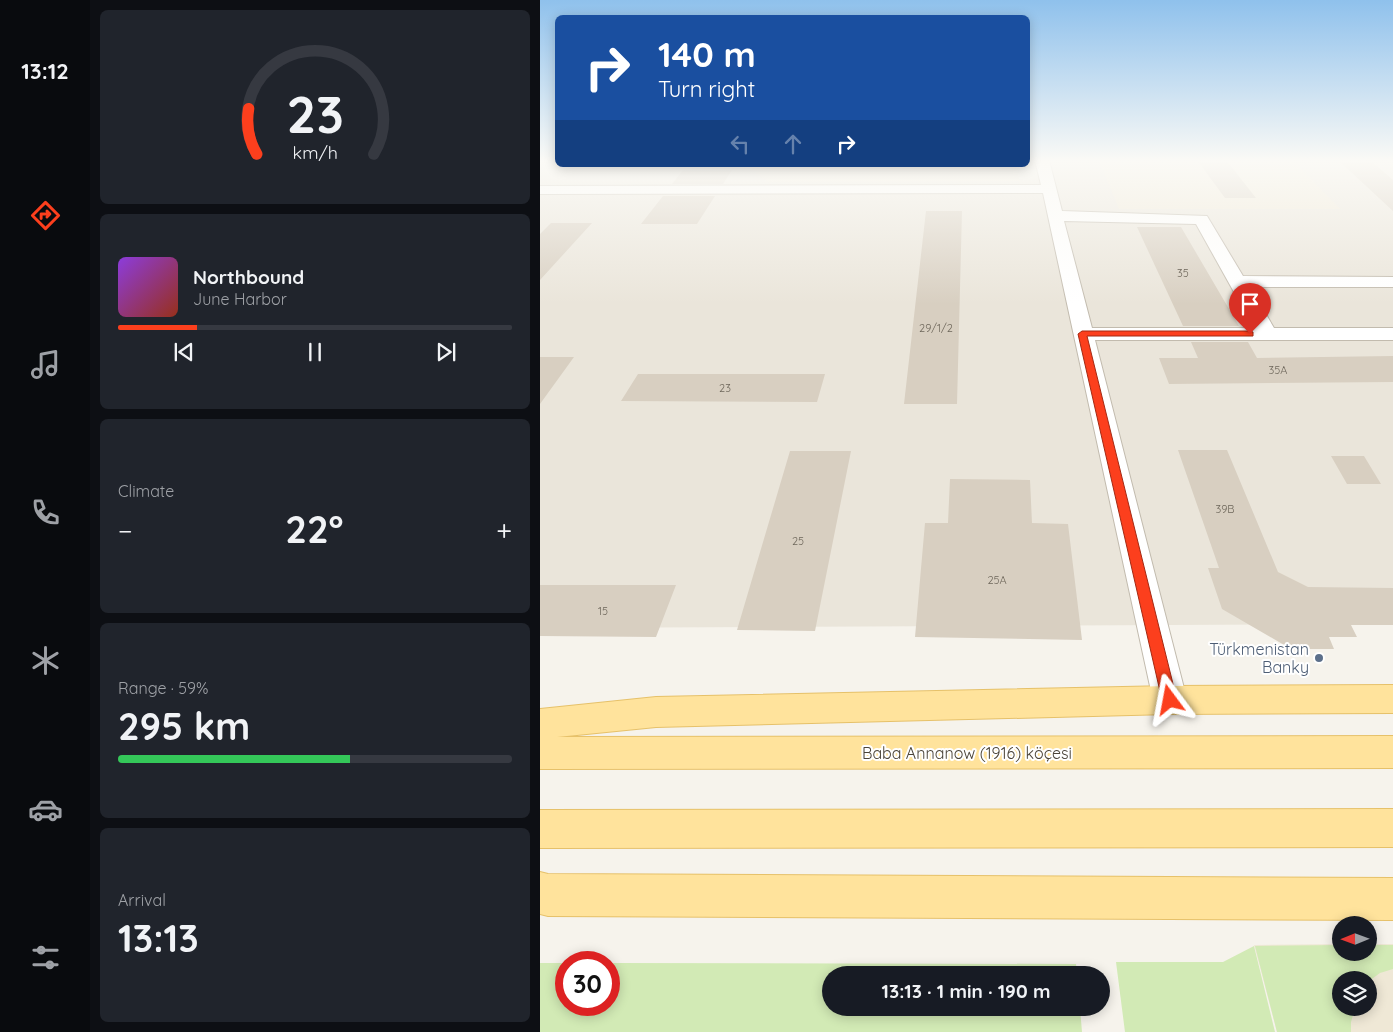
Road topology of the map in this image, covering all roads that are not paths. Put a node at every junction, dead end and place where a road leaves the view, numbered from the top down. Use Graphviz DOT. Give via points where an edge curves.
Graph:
graph roads {
  1 [pos="1052,208"];
  2 [pos="1054,216"];
  3 [pos="1237,281"];
  4 [pos="1374,281"];
  5 [pos="1393,282"];
  6 [pos="1393,303"];
  7 [pos="1082,334"];
  8 [pos="1268,334"];
  9 [pos="1393,334"];
  10 [pos="1393,699"];
  11 [pos="1170,700"];
  12 [pos="540,724"];
  13 [pos="1393,752"];
  14 [pos="540,753"];
  15 [pos="1393,828"];
  16 [pos="540,829"];
  17 [pos="540,893"];
  18 [pos="1393,899"];
  1 -- 2 [label="street"];
  2 -- 3 [label="street" via="1201,219"];
  2 -- 7 [label="street"];
  3 -- 4 [label="street"];
  3 -- 8 [label="street"];
  4 -- 5 [label="street"];
  4 -- 6 [label="street"];
  7 -- 8 [label="street"];
  7 -- 11 [label="street"];
  8 -- 9 [label="street"];
  10 -- 11 [label="main road"];
  11 -- 12 [label="main road" via="656,712"];
  13 -- 14 [label="main road, Baba Annanow (1916) köçesi"];
  15 -- 16 [label="main road"];
  17 -- 18 [label="main road"];
}
